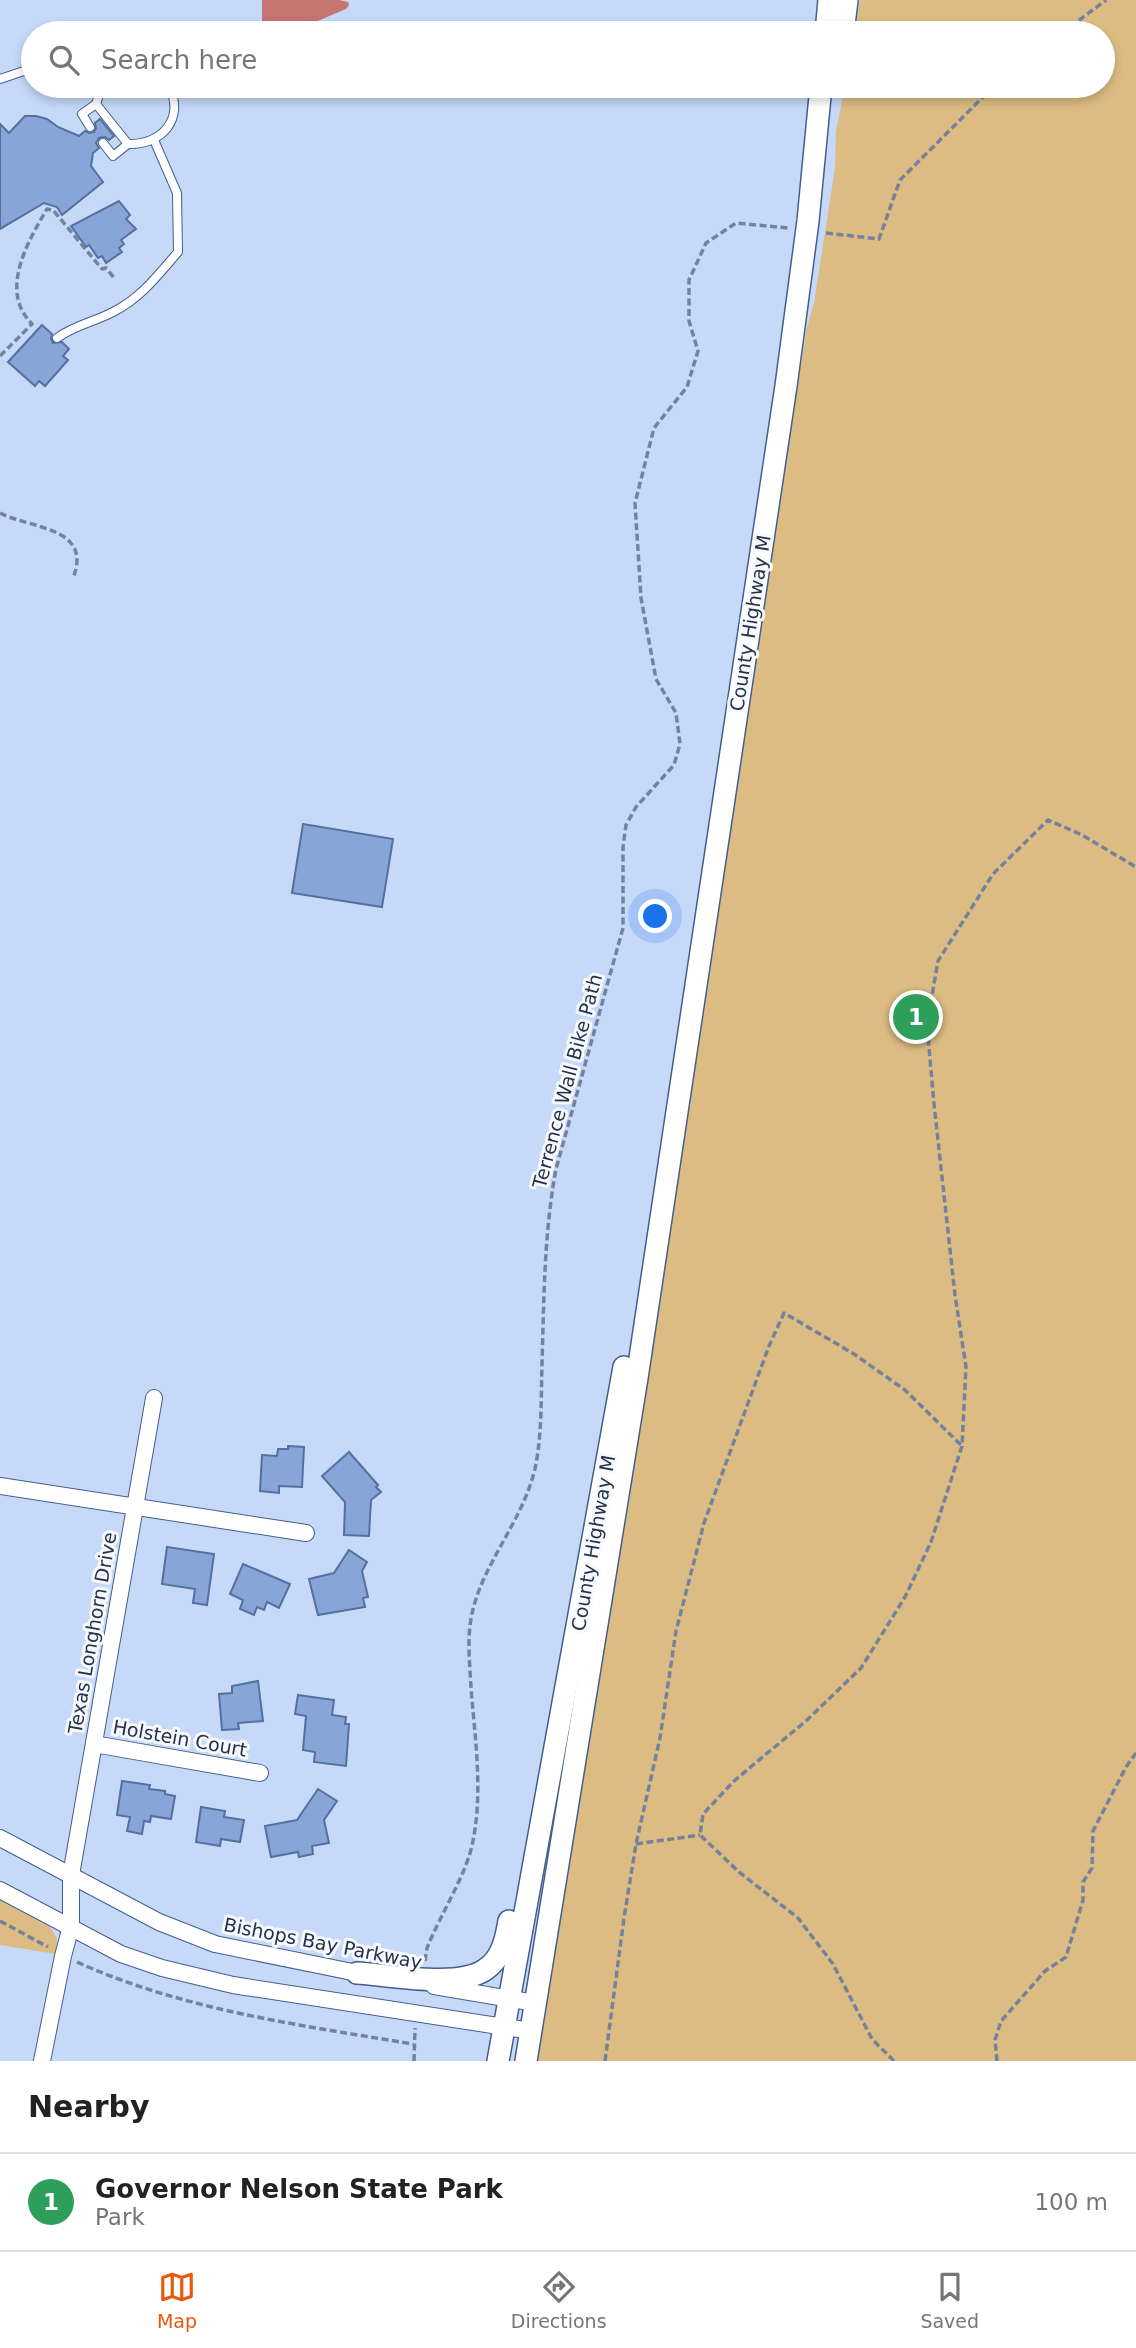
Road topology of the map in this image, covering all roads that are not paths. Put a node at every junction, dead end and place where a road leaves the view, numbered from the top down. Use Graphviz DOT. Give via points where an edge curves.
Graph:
graph roads {
  1 [pos="829,0"];
  2 [pos="848,0"];
  3 [pos="827,21"];
  4 [pos="845,21"];
  5 [pos="21,72"];
  6 [pos="0,79"];
  7 [pos="98,98"];
  8 [pos="173,98"];
  9 [pos="820,98"];
  10 [pos="832,98"];
  11 [pos="96,104"];
  12 [pos="90,127"];
  13 [pos="154,140"];
  14 [pos="103,143"];
  15 [pos="128,144"];
  16 [pos="807,227"];
  17 [pos="57,338"];
  18 [pos="689,1025"];
  19 [pos="154,1398"];
  20 [pos="0,1486"];
  21 [pos="136,1507"];
  22 [pos="306,1533"];
  23 [pos="566,1689"];
  24 [pos="94,1744"];
  25 [pos="260,1773"];
  26 [pos="0,1838"];
  27 [pos="71,1875"];
  28 [pos="0,1889"];
  29 [pos="71,1926"];
  30 [pos="357,1973"];
  31 [pos="508,1998"];
  32 [pos="536,2003"];
  33 [pos="503,2027"];
  34 [pos="531,2031"];
  35 [pos="42,2061"];
  36 [pos="498,2061"];
  37 [pos="526,2061"];
  1 -- 3 [label="main road"];
  2 -- 4 [label="main road"];
  5 -- 6 [label="lane"];
  7 -- 11 [label="lane"];
  8 -- 13 [label="lane" via="172,120"];
  9 -- 16 [label="main road, County Highway M"];
  10 -- 16 [label="main road, County Highway M"];
  11 -- 12 [label="lane" via="82,114"];
  11 -- 15 [label="lane"];
  13 -- 15 [label="lane"];
  13 -- 17 [label="lane" via="177,193 178,252 143,294"];
  14 -- 15 [label="lane" via="113,156"];
  16 -- 18 [label="main road, County Highway M"];
  18 -- 23 [label="main road, County Highway M" via="663,1144"];
  18 -- 32 [label="main road, County Highway M"];
  19 -- 21 [label="street, Texas Longhorn Drive"];
  20 -- 21 [label="street"];
  21 -- 22 [label="street"];
  21 -- 24 [label="street, Texas Longhorn Drive"];
  23 -- 30 [label="main road" via="524,1835 504,1945 494,1962 485,1971 450,1979"];
  23 -- 31 [label="main road, County Highway M"];
  24 -- 25 [label="street, Holstein Court"];
  24 -- 27 [label="street, Texas Longhorn Drive"];
  26 -- 27 [label="street, Bishops Bay Parkway"];
  27 -- 29 [label="street, Texas Longhorn Drive"];
  27 -- 30 [label="street, Bishops Bay Parkway" via="159,1922 215,1944"];
  28 -- 29 [label="street"];
  29 -- 33 [label="street" via="121,1954 192,1976"];
  29 -- 35 [label="street, Texas Longhorn Drive"];
  30 -- 31 [label="street, Bishops Bay Parkway"];
  31 -- 32 [label="street, Bishops Bay Parkway"];
  31 -- 33 [label="main road, County Highway M"];
  32 -- 34 [label="main road, County Highway M"];
  33 -- 34 [label="street"];
  33 -- 36 [label="main road, County Highway M"];
  34 -- 37 [label="main road, County Highway M"];
}
